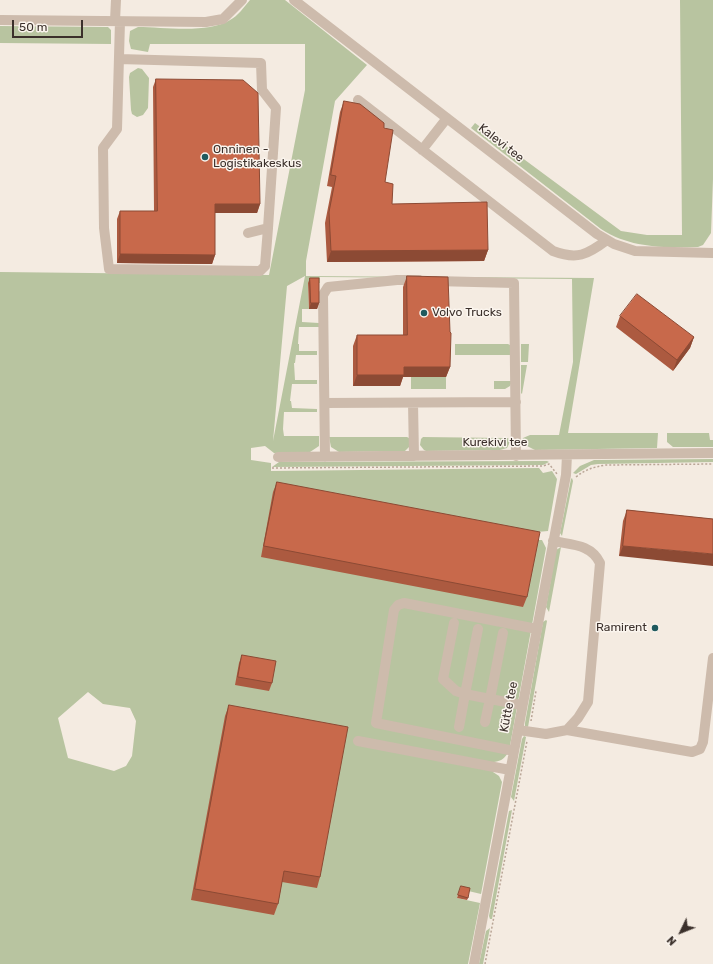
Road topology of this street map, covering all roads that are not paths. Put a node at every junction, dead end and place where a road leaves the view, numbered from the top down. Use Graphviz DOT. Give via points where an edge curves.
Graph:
graph roads {
  1 [pos="116,0"];
  2 [pos="242,0"];
  3 [pos="294,0"];
  4 [pos="0,20"];
  5 [pos="117,21"];
  6 [pos="119,59"];
  7 [pos="358,100"];
  8 [pos="447,118"];
  9 [pos="422,150"];
  10 [pos="268,228"];
  11 [pos="248,232"];
  12 [pos="607,240"];
  13 [pos="713,254"];
  14 [pos="516,402"];
  15 [pos="325,403"];
  16 [pos="413,403"];
  17 [pos="713,454"];
  18 [pos="567,455"];
  19 [pos="414,456"];
  20 [pos="516,456"];
  21 [pos="278,457"];
  22 [pos="325,457"];
  23 [pos="553,541"];
  24 [pos="454,623"];
  25 [pos="478,629"];
  26 [pos="537,629"];
  27 [pos="503,632"];
  28 [pos="713,658"];
  29 [pos="464,694"];
  30 [pos="490,699"];
  31 [pos="522,705"];
  32 [pos="485,722"];
  33 [pos="459,727"];
  34 [pos="518,730"];
  35 [pos="567,730"];
  36 [pos="358,741"];
  37 [pos="514,751"];
  38 [pos="510,770"];
  39 [pos="474,964"];
  1 -- 5 [label="street"];
  2 -- 5 [label="street" via="223,19 206,22"];
  3 -- 8 [label="street, Kalevi tee"];
  4 -- 5 [label="street"];
  5 -- 6 [label="street"];
  6 -- 10 [label="street" via="261,63 262,90 276,108"];
  6 -- 10 [label="street" via="117,129 103,148 104,228 109,269 260,271 265,266"];
  7 -- 9 [label="street"];
  8 -- 9 [label="street"];
  8 -- 12 [label="street, Kalevi tee"];
  9 -- 12 [label="street" via="553,250 567,256 580,256"];
  10 -- 11 [label="street"];
  12 -- 13 [label="street, Kalevi tee" via="635,251"];
  14 -- 15 [label="street" via="514,283 398,280 328,287 323,295"];
  14 -- 16 [label="street"];
  14 -- 20 [label="street"];
  15 -- 16 [label="street"];
  15 -- 22 [label="street"];
  16 -- 19 [label="street"];
  17 -- 18 [label="street, Kurekivi tee"];
  18 -- 20 [label="street, Kurekivi tee"];
  18 -- 23 [label="street, Kütte tee" via="566,475"];
  19 -- 20 [label="street, Kurekivi tee"];
  19 -- 22 [label="street, Kurekivi tee"];
  21 -- 22 [label="street, Kurekivi tee"];
  23 -- 26 [label="street, Kütte tee"];
  23 -- 35 [label="street" via="584,547 595,554 600,564 588,702"];
  24 -- 29 [label="street" via="443,679 456,691"];
  25 -- 29 [label="street"];
  26 -- 31 [label="street, Kütte tee"];
  26 -- 37 [label="street" via="404,604 398,605 394,610 376,723"];
  27 -- 30 [label="street"];
  28 -- 35 [label="street" via="700,749 692,752"];
  29 -- 30 [label="street"];
  29 -- 33 [label="street"];
  30 -- 31 [label="street"];
  30 -- 32 [label="street"];
  31 -- 34 [label="street, Kütte tee"];
  34 -- 35 [label="street" via="546,734"];
  34 -- 37 [label="street, Kütte tee"];
  36 -- 38 [label="street"];
  37 -- 38 [label="street, Kütte tee"];
  38 -- 39 [label="street, Kütte tee"];
}
